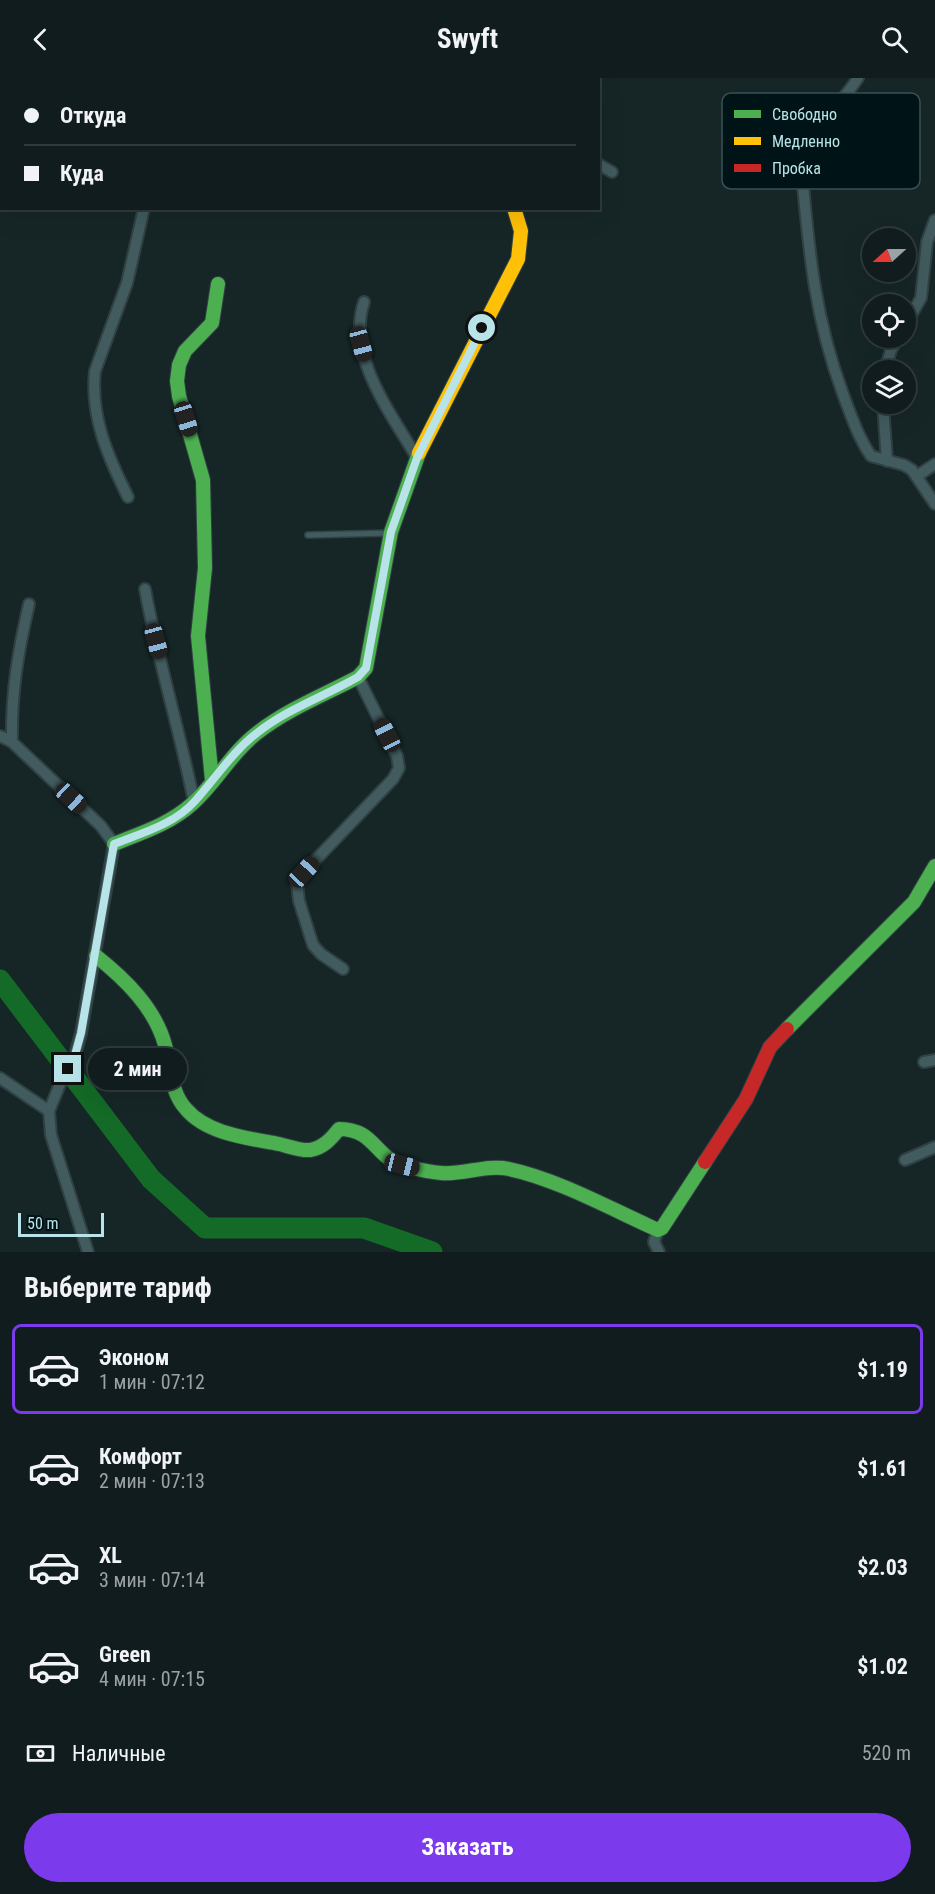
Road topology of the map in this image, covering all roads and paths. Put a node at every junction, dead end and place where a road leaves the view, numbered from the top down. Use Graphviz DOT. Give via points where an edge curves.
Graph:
graph roads {
  1 [pos="858,78"];
  2 [pos="847,93"];
  3 [pos="600,165"];
  4 [pos="612,172"];
  5 [pos="803,189"];
  6 [pos="144,210"];
  7 [pos="515,210"];
  8 [pos="935,220"];
  9 [pos="218,284"];
  10 [pos="364,302"];
  11 [pos="916,307"];
  12 [pos="884,414"];
  13 [pos="417,458"];
  14 [pos="887,461"];
  15 [pos="935,464"];
  16 [pos="917,476"];
  17 [pos="128,497"];
  18 [pos="935,504"];
  19 [pos="391,532"];
  20 [pos="308,535"];
  21 [pos="145,589"];
  22 [pos="29,604"];
  23 [pos="358,677"];
  24 [pos="0,736"];
  25 [pos="12,742"];
  26 [pos="212,780"];
  27 [pos="194,802"];
  28 [pos="114,844"];
  29 [pos="935,866"];
  30 [pos="96,956"];
  31 [pos="343,969"];
  32 [pos="935,1060"];
  33 [pos="924,1062"];
  34 [pos="0,1078"];
  35 [pos="49,1111"];
  36 [pos="935,1147"];
  37 [pos="904,1160"];
  38 [pos="657,1230"];
  39 [pos="88,1252"];
  40 [pos="659,1252"];
  1 -- 2 [label="street"];
  3 -- 4 [label="street"];
  5 -- 14 [label="street" via="813,288 828,353 862,442 871,456"];
  6 -- 17 [label="street" via="127,284 94,371 93,385 96,417"];
  7 -- 13 [label="street" via="521,231 518,259"];
  8 -- 11 [label="street" via="927,242 921,298"];
  9 -- 26 [label="street" via="212,323 185,351 177,381 203,480 205,568 198,636"];
  10 -- 13 [label="street" via="359,317 365,361"];
  12 -- 14 [label="street"];
  13 -- 19 [label="street"];
  14 -- 16 [label="street" via="904,465"];
  15 -- 16 [label="street"];
  16 -- 18 [label="street"];
  19 -- 20 [label="lane"];
  19 -- 23 [label="street" via="366,668"];
  21 -- 27 [label="street"];
  22 -- 25 [label="street" via="15,666"];
  23 -- 26 [label="street" via="255,734"];
  23 -- 31 [label="street" via="398,756 399,768 297,884 313,945"];
  24 -- 25 [label="street"];
  25 -- 28 [label="street" via="101,826"];
  26 -- 27 [label="street"];
  27 -- 28 [label="street" via="162,825"];
  28 -- 30 [label="street"];
  29 -- 38 [label="street" via="914,902 771,1047 746,1100"];
  30 -- 35 [label="street" via="75,1055"];
  30 -- 38 [label="street" via="147,1007 161,1032 181,1105 213,1128 304,1150 323,1145 339,1129 351,1129 366,1135 384,1155 402,1165 441,1173 509,1169 559,1186"];
  32 -- 33 [label="street"];
  34 -- 35 [label="street"];
  35 -- 39 [label="street" via="51,1135"];
  36 -- 37 [label="street"];
  38 -- 40 [label="street" via="654,1242"];
}
